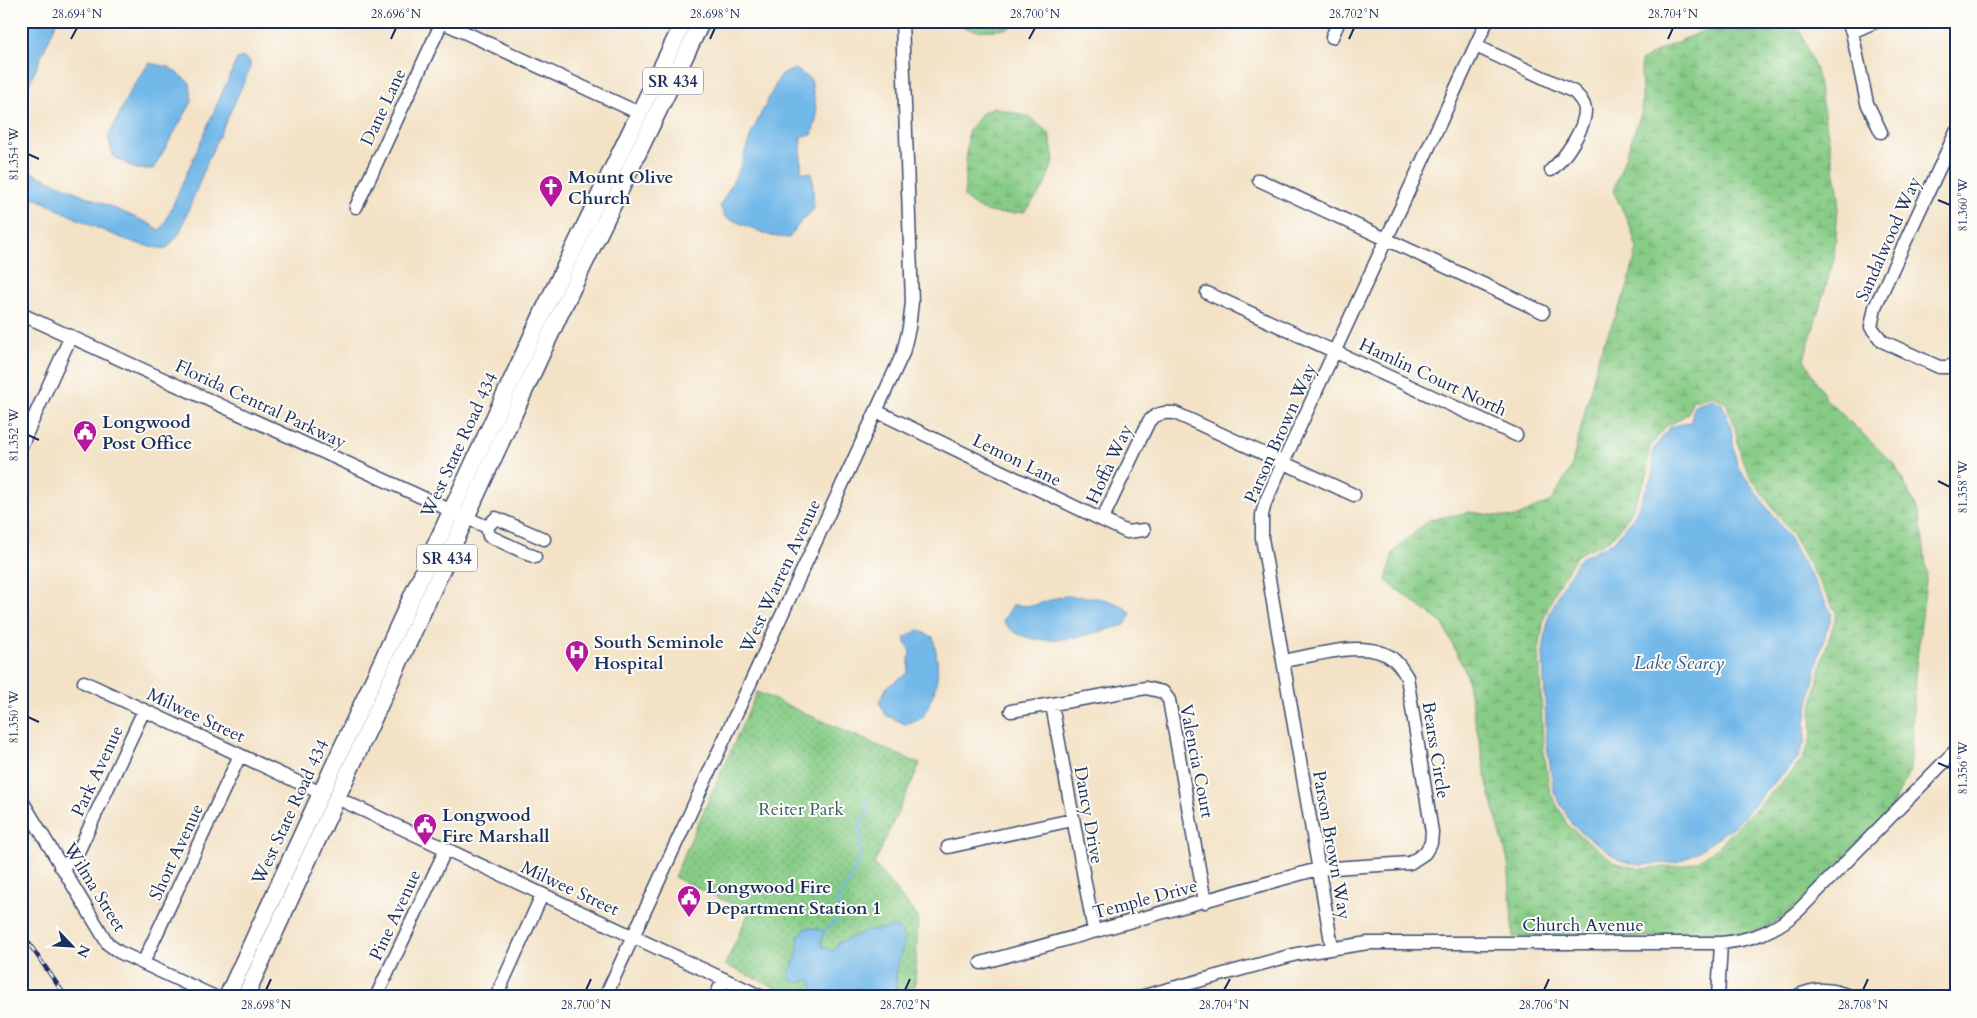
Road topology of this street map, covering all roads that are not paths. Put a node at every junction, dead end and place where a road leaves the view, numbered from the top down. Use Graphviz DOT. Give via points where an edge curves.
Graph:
graph roads {
  1 [pos="684,21"];
  2 [pos="702,21"];
  3 [pos="902,21"];
  4 [pos="1339,21"];
  5 [pos="1487,21"];
  6 [pos="1877,21"];
  7 [pos="441,22"];
  8 [pos="1849,27"];
  9 [pos="1332,37"];
  10 [pos="1476,46"];
  11 [pos="653,86"];
  12 [pos="639,113"];
  13 [pos="655,118"];
  14 [pos="1881,132"];
  15 [pos="1956,132"];
  16 [pos="644,141"];
  17 [pos="1551,170"];
  18 [pos="1259,180"];
  19 [pos="356,207"];
  20 [pos="1386,240"];
  21 [pos="1207,293"];
  22 [pos="1542,312"];
  23 [pos="21,314"];
  24 [pos="71,336"];
  25 [pos="1335,352"];
  26 [pos="1956,364"];
  27 [pos="876,411"];
  28 [pos="1516,435"];
  29 [pos="21,446"];
  30 [pos="1284,462"];
  31 [pos="1354,495"];
  32 [pos="451,510"];
  33 [pos="466,517"];
  34 [pos="1102,520"];
  35 [pos="487,526"];
  36 [pos="1144,530"];
  37 [pos="544,539"];
  38 [pos="535,557"];
  39 [pos="1283,661"];
  40 [pos="84,682"];
  41 [pos="1052,704"];
  42 [pos="144,710"];
  43 [pos="1012,711"];
  44 [pos="1956,750"];
  45 [pos="240,755"];
  46 [pos="329,795"];
  47 [pos="21,799"];
  48 [pos="1072,820"];
  49 [pos="948,847"];
  50 [pos="446,849"];
  51 [pos="60,866"];
  52 [pos="1318,869"];
  53 [pos="542,894"];
  54 [pos="1205,902"];
  55 [pos="1094,931"];
  56 [pos="633,937"];
  57 [pos="1721,943"];
  58 [pos="1332,947"];
  59 [pos="143,963"];
  60 [pos="981,963"];
  61 [pos="724,979"];
  62 [pos="215,997"];
  63 [pos="227,997"];
  64 [pos="245,997"];
  65 [pos="376,997"];
  66 [pos="496,997"];
  67 [pos="605,997"];
  68 [pos="715,997"];
  69 [pos="762,997"];
  70 [pos="1140,997"];
  71 [pos="1718,997"];
  72 [pos="1795,997"];
  73 [pos="1852,997"];
  1 -- 11 [label="main road, West State Road 434 / SR 434"];
  2 -- 13 [label="main road, West State Road 434 / SR 434"];
  3 -- 27 [label="street, West Warren Avenue" via="912,302 903,353"];
  4 -- 9 [label="street"];
  5 -- 10 [label="street, Parson Brown Way"];
  6 -- 8 [label="street"];
  7 -- 12 [label="street"];
  7 -- 19 [label="street, Dane Lane"];
  8 -- 14 [label="street" via="1867,103"];
  10 -- 17 [label="street" via="1574,92 1582,101 1585,108 1583,120 1564,159"];
  10 -- 20 [label="street, Parson Brown Way"];
  11 -- 12 [label="main road, West State Road 434 / SR 434"];
  11 -- 13 [label="main road"];
  12 -- 16 [label="main road"];
  12 -- 32 [label="main road, West State Road 434 / SR 434"];
  13 -- 16 [label="main road, West State Road 434 / SR 434"];
  15 -- 26 [label="street, Sandalwood Way" via="1875,307 1871,327 1882,341 1939,367"];
  16 -- 33 [label="main road, West State Road 434 / SR 434"];
  18 -- 20 [label="street"];
  20 -- 22 [label="street"];
  20 -- 25 [label="street, Parson Brown Way"];
  21 -- 25 [label="street, Hamlin Court North"];
  23 -- 24 [label="street, Florida Central Parkway"];
  24 -- 29 [label="street"];
  24 -- 32 [label="street, Florida Central Parkway"];
  25 -- 28 [label="street, Hamlin Court North"];
  25 -- 30 [label="street, Parson Brown Way"];
  27 -- 34 [label="street, Lemon Lane"];
  27 -- 56 [label="street, West Warren Avenue"];
  30 -- 31 [label="street"];
  30 -- 34 [label="street, Hoffa Way" via="1175,413 1155,415 1149,421"];
  30 -- 39 [label="street, Parson Brown Way" via="1265,503 1261,525"];
  32 -- 33 [label="street, Florida Central Parkway"];
  32 -- 46 [label="main road, West State Road 434 / SR 434" via="332,768"];
  33 -- 35 [label="street, Florida Central Parkway"];
  33 -- 46 [label="main road, West State Road 434 / SR 434"];
  34 -- 36 [label="street, Lemon Lane" via="1127,532"];
  35 -- 37 [label="street" via="496,518"];
  35 -- 38 [label="street, Florida Central Parkway" via="489,536"];
  39 -- 52 [label="street, Parson Brown Way"];
  39 -- 52 [label="street, Bearss Circle" via="1358,648 1370,649 1392,658 1407,677 1432,832 1431,843 1426,853 1410,863"];
  40 -- 42 [label="street, Milwee Street"];
  41 -- 43 [label="street, Valencia Court"];
  41 -- 48 [label="street, Dancy Drive"];
  41 -- 54 [label="street, Valencia Court" via="1146,688 1164,692 1169,700"];
  42 -- 45 [label="street, Milwee Street"];
  42 -- 51 [label="street, Park Avenue" via="78,852 71,861"];
  44 -- 57 [label="street, Church Avenue" via="1784,923 1770,932"];
  45 -- 46 [label="street, Milwee Street"];
  45 -- 59 [label="street, Short Avenue"];
  46 -- 50 [label="street, Milwee Street"];
  46 -- 63 [label="main road, West State Road 434 / SR 434"];
  46 -- 64 [label="main road, West State Road 434" via="324,826"];
  47 -- 51 [label="street, Wilma Street"];
  48 -- 49 [label="street"];
  48 -- 55 [label="street, Dancy Drive"];
  50 -- 53 [label="street, Milwee Street"];
  50 -- 65 [label="street, Pine Avenue"];
  51 -- 59 [label="street, Wilma Street" via="108,944"];
  52 -- 54 [label="street, Temple Drive"];
  52 -- 58 [label="street, Parson Brown Way"];
  53 -- 56 [label="street, Milwee Street"];
  53 -- 66 [label="street"];
  54 -- 55 [label="street, Temple Drive"];
  55 -- 60 [label="street, Temple Drive"];
  56 -- 61 [label="street, Milwee Street"];
  56 -- 67 [label="street, West Warren Avenue"];
  57 -- 58 [label="street, Church Avenue" via="1407,941"];
  57 -- 71 [label="street"];
  58 -- 70 [label="street, Church Avenue"];
  59 -- 62 [label="street, Wilma Street"];
  61 -- 68 [label="street"];
  61 -- 69 [label="street, Milwee Street"];
  72 -- 73 [label="street" via="1820,988 1837,990"];
}
